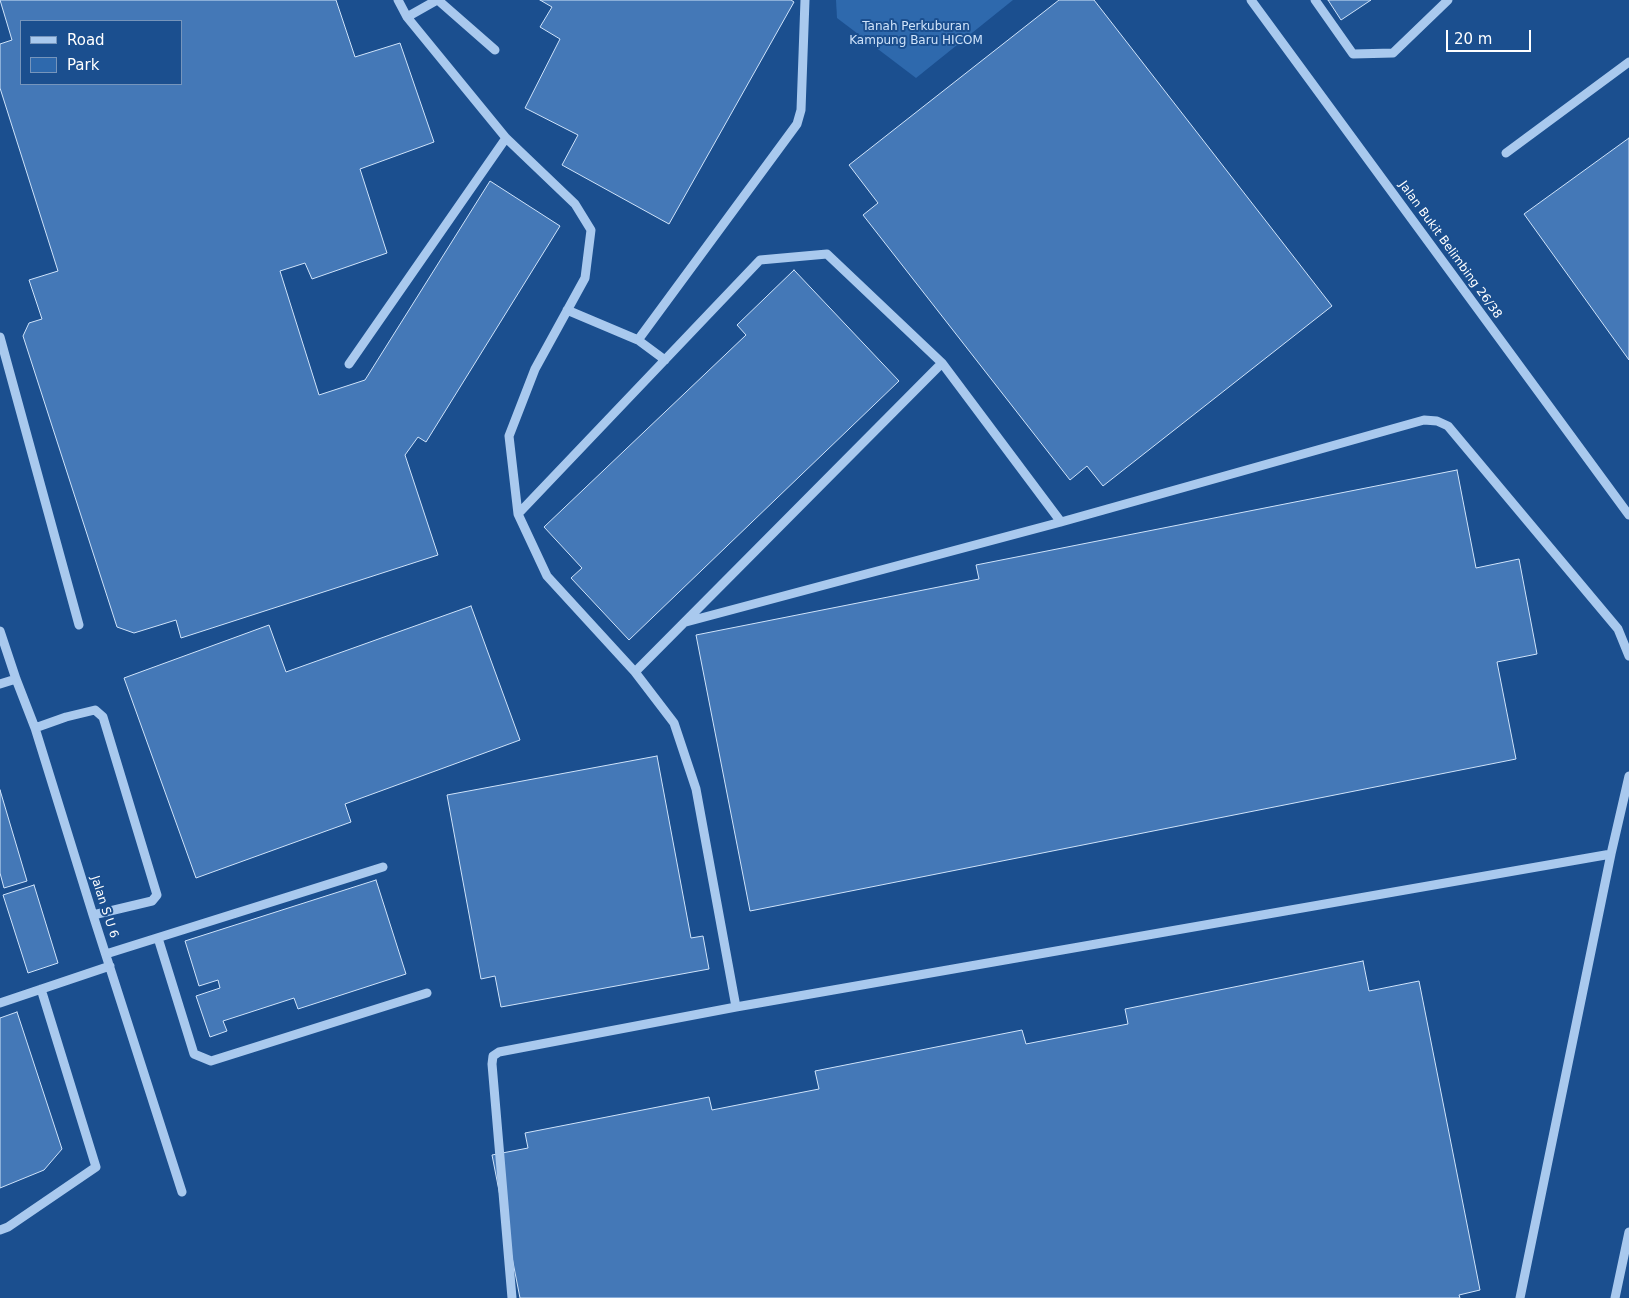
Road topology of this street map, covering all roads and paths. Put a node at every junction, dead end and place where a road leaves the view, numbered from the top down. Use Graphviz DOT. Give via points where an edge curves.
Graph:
graph roads {
  1 [pos="398,0"];
  2 [pos="438,0"];
  3 [pos="805,0"];
  4 [pos="1251,0"];
  5 [pos="1315,0"];
  6 [pos="1448,0"];
  7 [pos="407,18"];
  8 [pos="495,50"];
  9 [pos="1629,62"];
  10 [pos="506,138"];
  11 [pos="1506,153"];
  12 [pos="567,310"];
  13 [pos="0,337"];
  14 [pos="638,340"];
  15 [pos="665,360"];
  16 [pos="942,363"];
  17 [pos="349,364"];
  18 [pos="518,514"];
  19 [pos="1629,515"];
  20 [pos="1061,522"];
  21 [pos="686,622"];
  22 [pos="79,625"];
  23 [pos="0,631"];
  24 [pos="1629,656"];
  25 [pos="636,672"];
  26 [pos="16,679"];
  27 [pos="0,684"];
  28 [pos="35,728"];
  29 [pos="1629,776"];
  30 [pos="1611,854"];
  31 [pos="383,867"];
  32 [pos="93,915"];
  33 [pos="158,938"];
  34 [pos="106,954"];
  35 [pos="110,966"];
  36 [pos="41,989"];
  37 [pos="427,993"];
  38 [pos="0,1003"];
  39 [pos="736,1007"];
  40 [pos="182,1192"];
  41 [pos="0,1230"];
  42 [pos="1629,1232"];
  43 [pos="512,1298"];
  44 [pos="1520,1298"];
  45 [pos="1615,1298"];
  1 -- 7 [label="street"];
  2 -- 7 [label="street"];
  2 -- 8 [label="street"];
  3 -- 14 [label="street" via="801,110 797,124"];
  4 -- 19 [label="street, Jalan Bukit Belimbing 26/38"];
  5 -- 6 [label="street" via="1353,54 1393,53"];
  7 -- 10 [label="street"];
  9 -- 11 [label="street"];
  10 -- 12 [label="street" via="575,204 591,230 585,278"];
  10 -- 17 [label="street"];
  12 -- 14 [label="street"];
  12 -- 18 [label="street" via="535,368 509,436"];
  13 -- 22 [label="street"];
  14 -- 15 [label="street"];
  15 -- 16 [label="street" via="760,260 827,254"];
  15 -- 18 [label="street"];
  16 -- 20 [label="street"];
  16 -- 21 [label="street"];
  18 -- 25 [label="street" via="547,576"];
  20 -- 21 [label="street"];
  20 -- 24 [label="street" via="1424,420 1437,421 1448,426 1618,629"];
  21 -- 25 [label="street"];
  23 -- 26 [label="street, Jalan S U 6"];
  25 -- 39 [label="street" via="674,723 696,789"];
  26 -- 27 [label="street"];
  26 -- 28 [label="street, Jalan S U 6"];
  28 -- 32 [label="street, Jalan S U 6"];
  28 -- 32 [label="street" via="95,710 103,717 106,726 157,894 152,901"];
  29 -- 30 [label="street"];
  30 -- 39 [label="street"];
  30 -- 44 [label="street"];
  31 -- 33 [label="street"];
  32 -- 34 [label="street, Jalan S U 6"];
  33 -- 34 [label="street"];
  33 -- 37 [label="street" via="194,1054 211,1061"];
  34 -- 35 [label="street, Jalan S U 6"];
  35 -- 36 [label="street"];
  35 -- 40 [label="street, Jalan S U 6"];
  36 -- 38 [label="street"];
  36 -- 41 [label="street" via="96,1167"];
  39 -- 43 [label="street" via="499,1052 493,1056"];
  42 -- 45 [label="street"];
}
